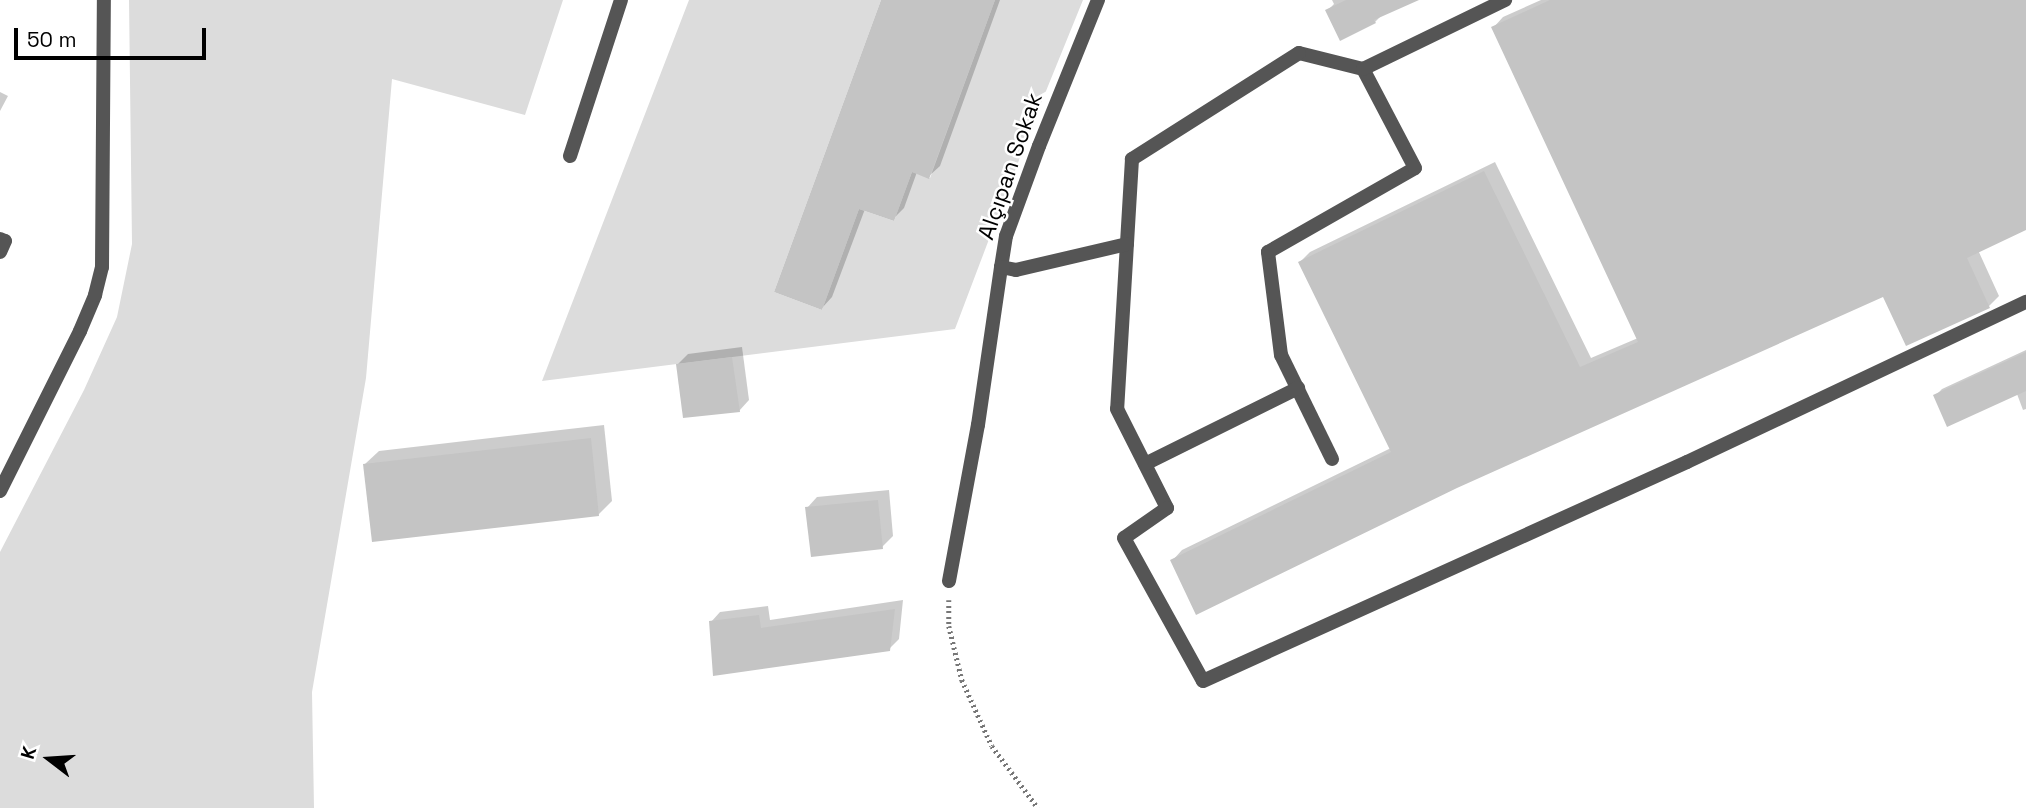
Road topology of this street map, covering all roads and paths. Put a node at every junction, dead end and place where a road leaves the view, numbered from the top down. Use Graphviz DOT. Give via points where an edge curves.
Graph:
graph roads {
  1 [pos="104,0"];
  2 [pos="621,0"];
  3 [pos="1097,0"];
  4 [pos="1505,0"];
  5 [pos="1363,69"];
  6 [pos="570,156"];
  7 [pos="0,239"];
  8 [pos="1127,244"];
  9 [pos="0,251"];
  10 [pos="1001,267"];
  11 [pos="2026,302"];
  12 [pos="1298,388"];
  13 [pos="1332,459"];
  14 [pos="1145,464"];
  15 [pos="0,492"];
  16 [pos="949,582"];
  17 [pos="1038,808"];
  1 -- 15 [label="street" via="102,267 80,331"];
  2 -- 6 [label="street"];
  3 -- 10 [label="street, Alçıpan Sokak" via="1006,236"];
  4 -- 5 [label="street"];
  5 -- 8 [label="street" via="1299,53 1132,159"];
  5 -- 12 [label="street" via="1415,168 1268,252 1282,355"];
  7 -- 9 [label="street" via="5,242"];
  8 -- 10 [label="street, Alçıpan Sokak" via="1016,270"];
  8 -- 14 [label="street" via="1117,409"];
  10 -- 16 [label="street"];
  11 -- 14 [label="street" via="1203,681 1124,538 1167,508"];
  12 -- 13 [label="street"];
  12 -- 14 [label="street"];
  16 -- 17 [label="path" via="949,626 962,680 992,746"];
}
